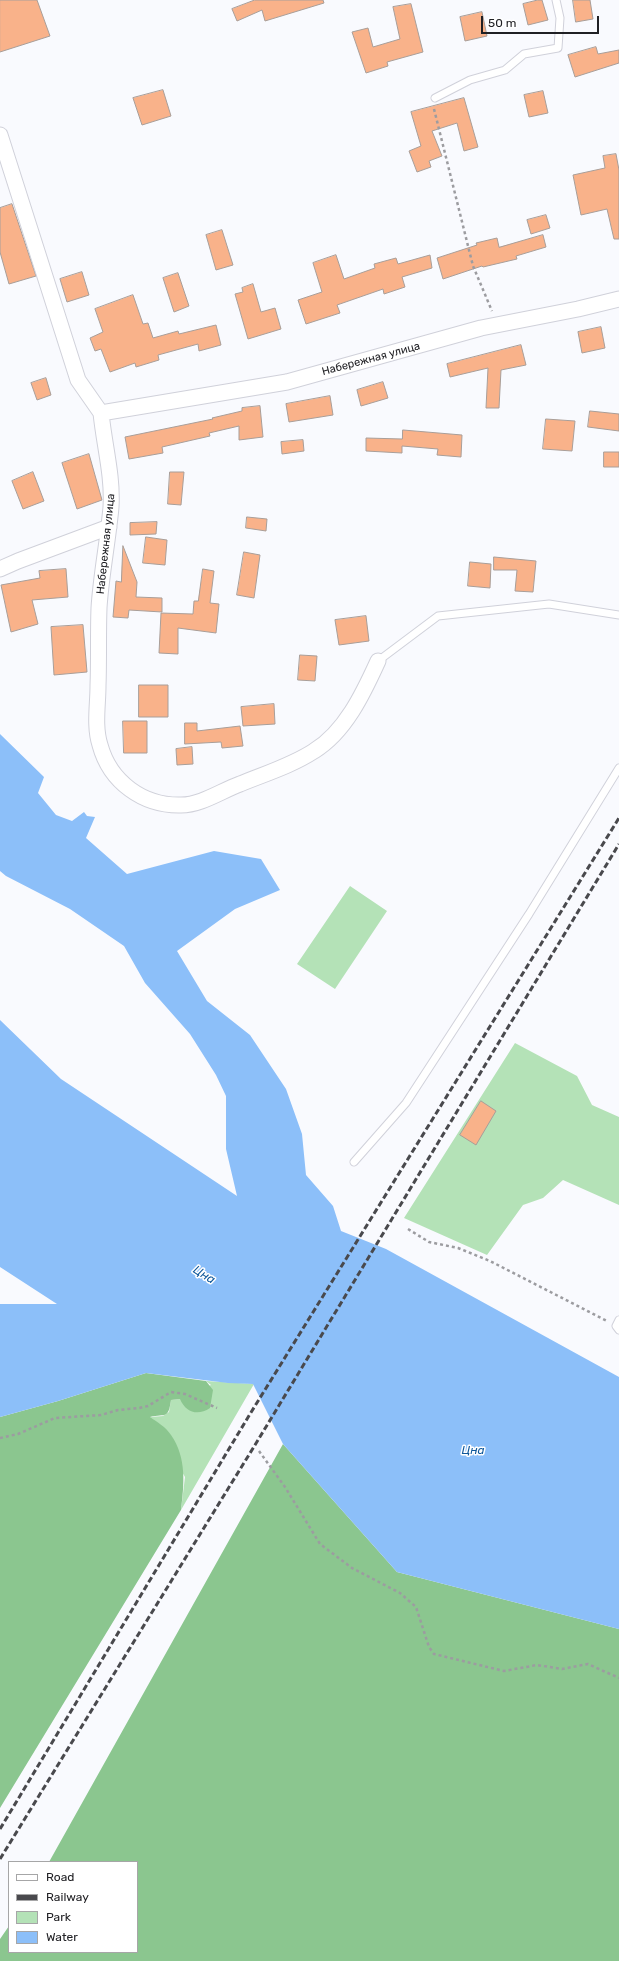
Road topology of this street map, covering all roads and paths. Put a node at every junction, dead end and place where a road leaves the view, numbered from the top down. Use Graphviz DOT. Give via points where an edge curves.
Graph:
graph roads {
  1 [pos="556,0"];
  2 [pos="435,98"];
  3 [pos="0,135"];
  4 [pos="619,299"];
  5 [pos="498,325"];
  6 [pos="101,413"];
  7 [pos="109,527"];
  8 [pos="0,569"];
  9 [pos="619,615"];
  10 [pos="378,661"];
  11 [pos="619,768"];
  12 [pos="354,1162"];
  13 [pos="408,1229"];
  14 [pos="618,1325"];
  15 [pos="217,1408"];
  16 [pos="0,1438"];
  17 [pos="258,1451"];
  18 [pos="619,1678"];
  1 -- 2 [label="lane" via="560,18 558,48 524,54 505,70 470,80"];
  2 -- 5 [label="path" via="432,104 473,266"];
  3 -- 6 [label="street" via="78,380"];
  4 -- 5 [label="street, Набережная улица"];
  5 -- 6 [label="street, Набережная улица" via="288,382"];
  6 -- 7 [label="street, Набережная улица" via="112,489"];
  7 -- 8 [label="street"];
  7 -- 10 [label="street, Набережная улица" via="99,608 96,723 104,758 132,792 145,799 160,804 182,805 203,800 315,750 340,728 363,693"];
  9 -- 10 [label="lane" via="549,604 438,616"];
  11 -- 12 [label="lane" via="529,914 406,1102"];
  13 -- 14 [label="path" via="429,1242 458,1248 490,1261"];
  15 -- 16 [label="path" via="185,1394 171,1392 148,1406 101,1415 55,1418 18,1434"];
  17 -- 18 [label="path" via="285,1487 320,1544 352,1568 400,1593 416,1607 429,1647 434,1654 504,1671 537,1665 562,1669 588,1664"];
}
